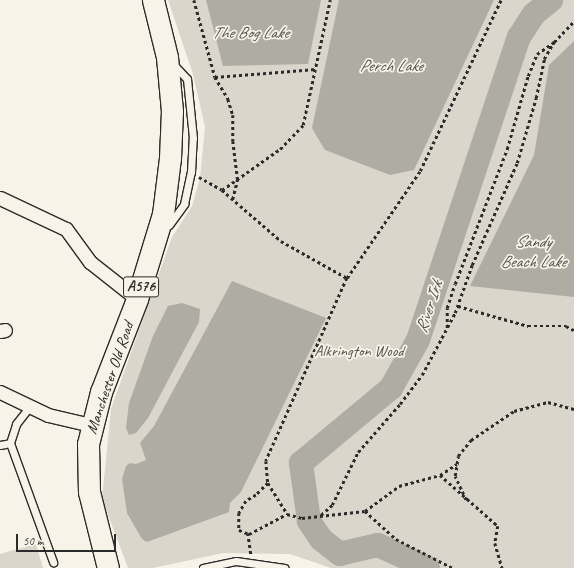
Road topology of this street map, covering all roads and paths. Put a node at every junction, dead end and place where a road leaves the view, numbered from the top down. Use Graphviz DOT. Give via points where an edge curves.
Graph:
graph roads {
  1 [pos="154,0"];
  2 [pos="194,0"];
  3 [pos="330,0"];
  4 [pos="501,0"];
  5 [pos="574,21"];
  6 [pos="554,42"];
  7 [pos="167,57"];
  8 [pos="316,69"];
  9 [pos="215,77"];
  10 [pos="190,176"];
  11 [pos="238,179"];
  12 [pos="222,190"];
  13 [pos="0,198"];
  14 [pos="233,199"];
  15 [pos="155,246"];
  16 [pos="347,278"];
  17 [pos="137,299"];
  18 [pos="458,306"];
  19 [pos="447,329"];
  20 [pos="574,330"];
  21 [pos="0,392"];
  22 [pos="30,406"];
  23 [pos="574,409"];
  24 [pos="91,425"];
  25 [pos="10,443"];
  26 [pos="0,445"];
  27 [pos="457,464"];
  28 [pos="440,475"];
  29 [pos="268,483"];
  30 [pos="466,500"];
  31 [pos="365,511"];
  32 [pos="287,514"];
  33 [pos="320,515"];
  34 [pos="248,533"];
  35 [pos="53,562"];
  36 [pos="252,563"];
  37 [pos="108,568"];
  38 [pos="203,568"];
  39 [pos="284,568"];
  40 [pos="453,568"];
  41 [pos="502,568"];
  1 -- 7 [label="main road, Manchester Old Road / A576"];
  2 -- 9 [label="path"];
  3 -- 8 [label="path"];
  4 -- 16 [label="path" via="420,171"];
  5 -- 6 [label="path"];
  6 -- 18 [label="path" via="544,59 536,98 517,163 472,265"];
  6 -- 19 [label="path" via="537,54 528,76 507,149 447,308"];
  7 -- 10 [label="lane" via="187,79 193,138"];
  7 -- 15 [label="main road, Manchester Old Road / A576" via="172,111 170,158 163,214"];
  8 -- 9 [label="path"];
  8 -- 11 [label="path" via="303,125 280,149"];
  9 -- 11 [label="path" via="234,115 233,147"];
  10 -- 12 [label="path" via="206,179"];
  10 -- 15 [label="lane" via="184,204"];
  11 -- 12 [label="path"];
  11 -- 14 [label="path"];
  12 -- 14 [label="path"];
  13 -- 17 [label="street" via="66,229 90,262"];
  14 -- 16 [label="path" via="281,241"];
  15 -- 17 [label="main road, Manchester Old Road / A576"];
  16 -- 29 [label="path" via="266,460"];
  17 -- 24 [label="main road, Manchester Old Road / A576"];
  18 -- 19 [label="path"];
  18 -- 20 [label="path" via="528,326 566,326"];
  19 -- 33 [label="path" via="422,375 358,452 332,505"];
  21 -- 22 [label="street"];
  22 -- 24 [label="street" via="48,415"];
  22 -- 25 [label="lane" via="16,424"];
  23 -- 27 [label="path" via="548,402 514,411 471,440 458,456"];
  24 -- 37 [label="main road, Manchester Old Road / A576" via="87,459 89,492"];
  25 -- 26 [label="lane"];
  25 -- 35 [label="lane"];
  27 -- 28 [label="path"];
  27 -- 30 [label="path" via="455,476"];
  28 -- 30 [label="path"];
  28 -- 31 [label="path" via="399,486"];
  29 -- 32 [label="path"];
  29 -- 34 [label="path" via="256,495 246,500 239,513 239,530"];
  30 -- 41 [label="path" via="498,526 495,543"];
  31 -- 33 [label="path"];
  31 -- 40 [label="path" via="396,539"];
  32 -- 33 [label="path" via="302,518"];
  32 -- 34 [label="path"];
  34 -- 36 [label="path"];
  36 -- 38 [label="lane" via="236,561"];
  36 -- 39 [label="lane"];
}
